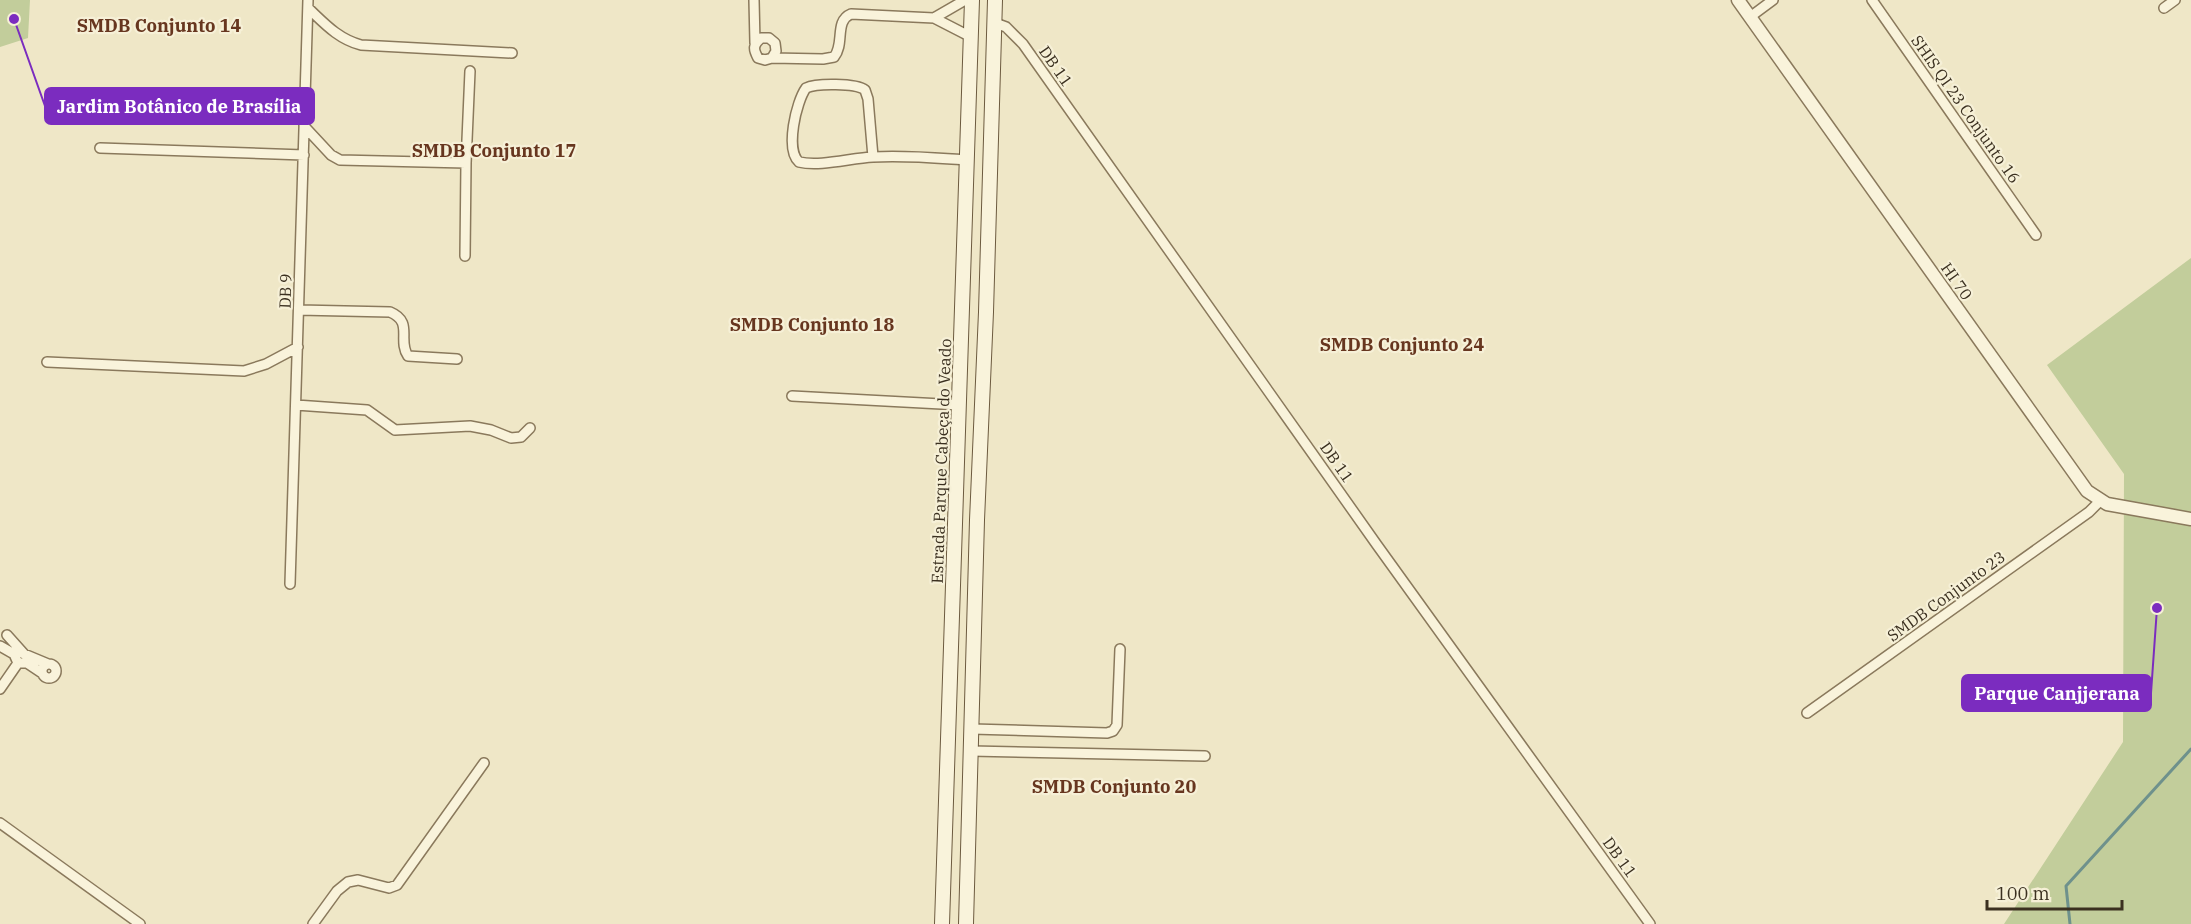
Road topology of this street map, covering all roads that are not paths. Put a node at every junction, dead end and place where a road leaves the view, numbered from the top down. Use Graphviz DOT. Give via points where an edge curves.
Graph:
graph roads {
  1 [pos="754,0"];
  2 [pos="965,0"];
  3 [pos="972,0"];
  4 [pos="995,0"];
  5 [pos="1738,0"];
  6 [pos="1773,0"];
  7 [pos="1872,0"];
  8 [pos="2175,0"];
  9 [pos="308,4"];
  10 [pos="2164,8"];
  11 [pos="1750,17"];
  12 [pos="934,18"];
  13 [pos="995,23"];
  14 [pos="971,38"];
  15 [pos="755,43"];
  16 [pos="512,53"];
  17 [pos="772,58"];
  18 [pos="470,71"];
  19 [pos="304,126"];
  20 [pos="100,148"];
  21 [pos="304,154"];
  22 [pos="873,157"];
  23 [pos="967,160"];
  24 [pos="466,163"];
  25 [pos="966,184"];
  26 [pos="990,186"];
  27 [pos="2036,235"];
  28 [pos="465,256"];
  29 [pos="299,310"];
  30 [pos="298,347"];
  31 [pos="457,359"];
  32 [pos="46,362"];
  33 [pos="792,396"];
  34 [pos="296,405"];
  35 [pos="960,405"];
  36 [pos="530,428"];
  37 [pos="2100,501"];
  38 [pos="2191,519"];
  39 [pos="290,584"];
  40 [pos="3,633"];
  41 [pos="0,645"];
  42 [pos="1120,649"];
  43 [pos="18,663"];
  44 [pos="0,689"];
  45 [pos="1807,713"];
  46 [pos="972,729"];
  47 [pos="972,751"];
  48 [pos="1204,756"];
  49 [pos="484,763"];
  50 [pos="0,823"];
  51 [pos="140,924"];
  52 [pos="313,924"];
  53 [pos="942,924"];
  54 [pos="966,924"];
  55 [pos="1650,924"];
  1 -- 15 [label="street"];
  2 -- 12 [label="street"];
  3 -- 14 [label="main road, Estrada Parque Cabeça do Veado"];
  4 -- 13 [label="main road"];
  5 -- 11 [label="street, HI 70"];
  6 -- 11 [label="street"];
  7 -- 27 [label="street, SHIS QI 23 Conjunto 16"];
  8 -- 10 [label="street"];
  9 -- 16 [label="street" via="333,32 348,42"];
  9 -- 19 [label="street, DB 9"];
  11 -- 37 [label="street, HI 70" via="2079,481"];
  12 -- 14 [label="street"];
  12 -- 17 [label="street" via="851,14 843,18 834,57"];
  13 -- 26 [label="main road"];
  13 -- 55 [label="street, DB 11" via="1006,27 1023,44"];
  14 -- 23 [label="main road, Estrada Parque Cabeça do Veado"];
  15 -- 17 [label="street" via="758,58"];
  15 -- 17 [label="street" via="769,38 775,43"];
  18 -- 24 [label="street"];
  19 -- 21 [label="street, DB 9"];
  19 -- 24 [label="street" via="340,160"];
  20 -- 21 [label="street"];
  21 -- 29 [label="street, DB 9"];
  22 -- 22 [label="street" via="812,163 795,159 794,129 806,88 857,86 865,90"];
  22 -- 23 [label="street"];
  23 -- 25 [label="main road, Estrada Parque Cabeça do Veado"];
  24 -- 28 [label="street"];
  25 -- 26 [label="main road"];
  25 -- 35 [label="main road, Estrada Parque Cabeça do Veado"];
  26 -- 46 [label="main road"];
  29 -- 30 [label="street, DB 9"];
  29 -- 31 [label="street" via="390,312 403,322 408,356"];
  30 -- 32 [label="street" via="244,371"];
  30 -- 34 [label="street, DB 9"];
  33 -- 35 [label="street"];
  34 -- 36 [label="street" via="367,410 395,430 470,426 516,438"];
  34 -- 39 [label="street, DB 9"];
  35 -- 53 [label="main road, Estrada Parque Cabeça do Veado"];
  37 -- 38 [label="street, HI 70"];
  37 -- 45 [label="street, SMDB Conjunto 23"];
  40 -- 41 [label="street" via="7,642"];
  40 -- 43 [label="street" via="24,654 48,664 42,673 27,663"];
  41 -- 43 [label="street" via="14,654"];
  42 -- 46 [label="street" via="1117,725 1113,731"];
  43 -- 44 [label="street"];
  46 -- 47 [label="main road"];
  47 -- 48 [label="street"];
  47 -- 54 [label="main road"];
  49 -- 52 [label="street" via="397,885 389,888 358,880 348,882"];
  50 -- 51 [label="street"];
}
